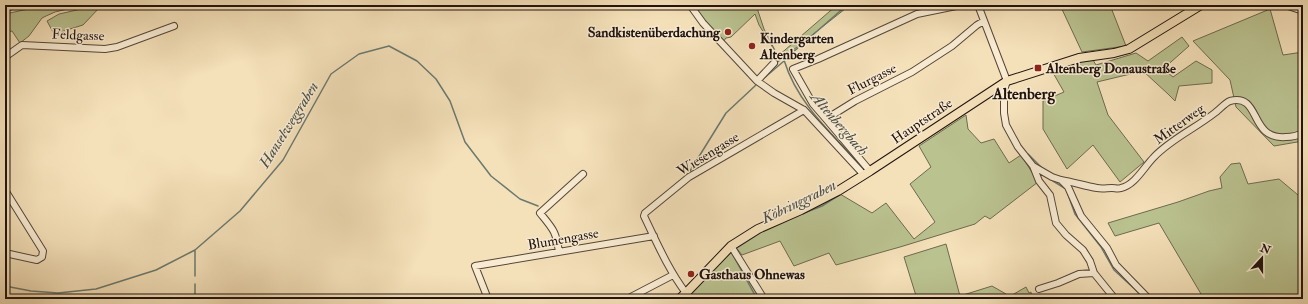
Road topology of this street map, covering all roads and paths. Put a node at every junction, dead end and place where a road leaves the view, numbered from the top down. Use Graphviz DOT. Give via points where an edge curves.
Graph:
graph roads {
  1 [pos="690,5"];
  2 [pos="961,5"];
  3 [pos="978,5"];
  4 [pos="1201,5"];
  5 [pos="1285,5"];
  6 [pos="1303,11"];
  7 [pos="984,21"];
  8 [pos="174,26"];
  9 [pos="5,57"];
  10 [pos="774,64"];
  11 [pos="757,81"];
  12 [pos="1007,81"];
  13 [pos="804,110"];
  14 [pos="826,119"];
  15 [pos="1303,132"];
  16 [pos="1034,166"];
  17 [pos="867,173"];
  18 [pos="583,174"];
  19 [pos="1061,180"];
  20 [pos="5,190"];
  21 [pos="654,236"];
  22 [pos="731,246"];
  23 [pos="558,252"];
  24 [pos="5,254"];
  25 [pos="1094,272"];
  26 [pos="673,275"];
  27 [pos="1039,289"];
  28 [pos="686,293"];
  29 [pos="488,299"];
  30 [pos="627,299"];
  31 [pos="679,299"];
  32 [pos="764,299"];
  33 [pos="1115,299"];
  34 [pos="1148,299"];
  1 -- 11 [label="street" via="703,23"];
  2 -- 14 [label="street" via="917,14 793,69 813,104"];
  3 -- 7 [label="street"];
  4 -- 12 [label="main road, Hauptstraße" via="1129,49 1114,54 1079,58"];
  5 -- 6 [label="street"];
  7 -- 12 [label="street"];
  7 -- 14 [label="street, Flurgasse" via="912,72"];
  8 -- 9 [label="street, Feldgasse" via="117,47 93,50 22,45"];
  10 -- 11 [label="street"];
  11 -- 13 [label="street" via="774,94"];
  12 -- 16 [label="street" via="1004,90 1006,125 1018,147"];
  12 -- 17 [label="main road, Hauptstraße"];
  13 -- 17 [label="street"];
  13 -- 21 [label="street, Wiesengasse" via="689,177 645,213 644,216"];
  14 -- 17 [label="street"];
  15 -- 19 [label="street, Mitterweg" via="1298,136 1279,138 1260,126 1246,102 1229,101 1155,156 1132,182 1121,188 1096,188"];
  16 -- 19 [label="street"];
  16 -- 25 [label="street" via="1039,181 1050,195 1056,223 1083,250"];
  17 -- 22 [label="main road, Hauptstraße" via="827,197 758,229"];
  18 -- 23 [label="street" via="540,213 552,226"];
  19 -- 34 [label="street" via="1068,187 1081,216 1107,248 1116,265"];
  20 -- 24 [label="street" via="43,251 42,257 37,260"];
  21 -- 23 [label="street, Blumengasse"];
  21 -- 26 [label="street, Wiesengasse"];
  22 -- 28 [label="main road, Hauptstraße"];
  22 -- 32 [label="street"];
  23 -- 29 [label="street, Blumengasse" via="476,266"];
  25 -- 27 [label="street" via="1079,274"];
  25 -- 33 [label="street"];
  26 -- 28 [label="street, Wiesengasse"];
  26 -- 30 [label="street"];
  28 -- 31 [label="main road, Hauptstraße"];
}
